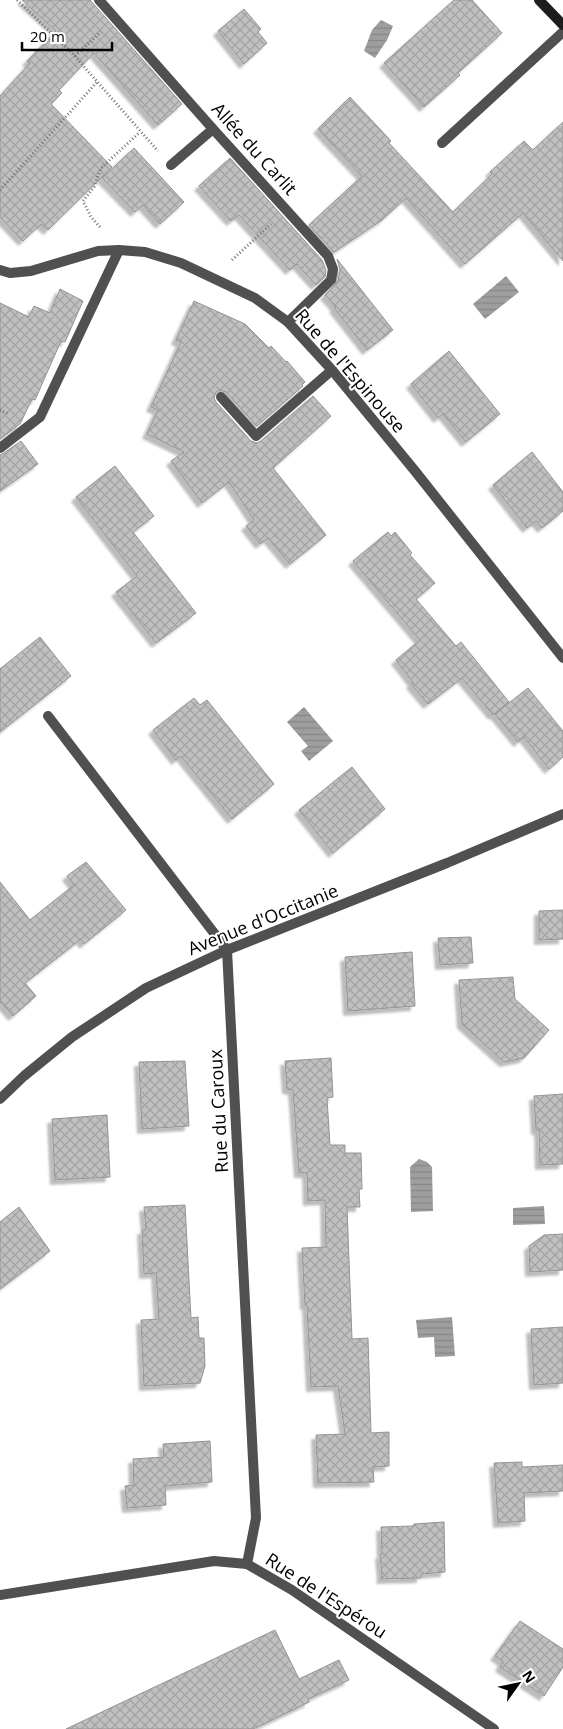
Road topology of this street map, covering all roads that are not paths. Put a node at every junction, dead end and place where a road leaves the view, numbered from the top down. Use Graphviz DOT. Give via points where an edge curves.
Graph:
graph roads {
  1 [pos="99,0"];
  2 [pos="539,0"];
  3 [pos="563,25"];
  4 [pos="563,32"];
  5 [pos="213,129"];
  6 [pos="442,143"];
  7 [pos="171,165"];
  8 [pos="119,250"];
  9 [pos="0,270"];
  10 [pos="288,322"];
  11 [pos="332,370"];
  12 [pos="221,397"];
  13 [pos="0,448"];
  14 [pos="563,658"];
  15 [pos="48,716"];
  16 [pos="563,814"];
  17 [pos="227,950"];
  18 [pos="0,1099"];
  19 [pos="247,1564"];
  20 [pos="0,1594"];
  21 [pos="494,1729"];
  1 -- 5 [label="street, Allée du Carlit"];
  2 -- 3 [label="main road"];
  4 -- 6 [label="street"];
  5 -- 7 [label="street"];
  5 -- 10 [label="street, Allée du Carlit" via="330,259 331,280"];
  8 -- 9 [label="street, Rue de l'Espinouse" via="98,251 31,270 10,273"];
  8 -- 10 [label="street, Rue de l'Espinouse" via="145,252 181,263 255,298"];
  8 -- 13 [label="street" via="40,417"];
  10 -- 11 [label="street, Rue de l'Espinouse"];
  11 -- 12 [label="street" via="256,436"];
  11 -- 14 [label="street, Rue de l'Espinouse"];
  15 -- 17 [label="street"];
  16 -- 17 [label="street, Avenue d'Occitanie"];
  17 -- 18 [label="street, Avenue d'Occitanie" via="138,993 72,1037"];
  17 -- 19 [label="street, Rue du Caroux" via="256,1518"];
  19 -- 20 [label="street, Rue de l'Espérou" via="214,1561"];
  19 -- 21 [label="street, Rue de l'Espérou" via="292,1590"];
}
